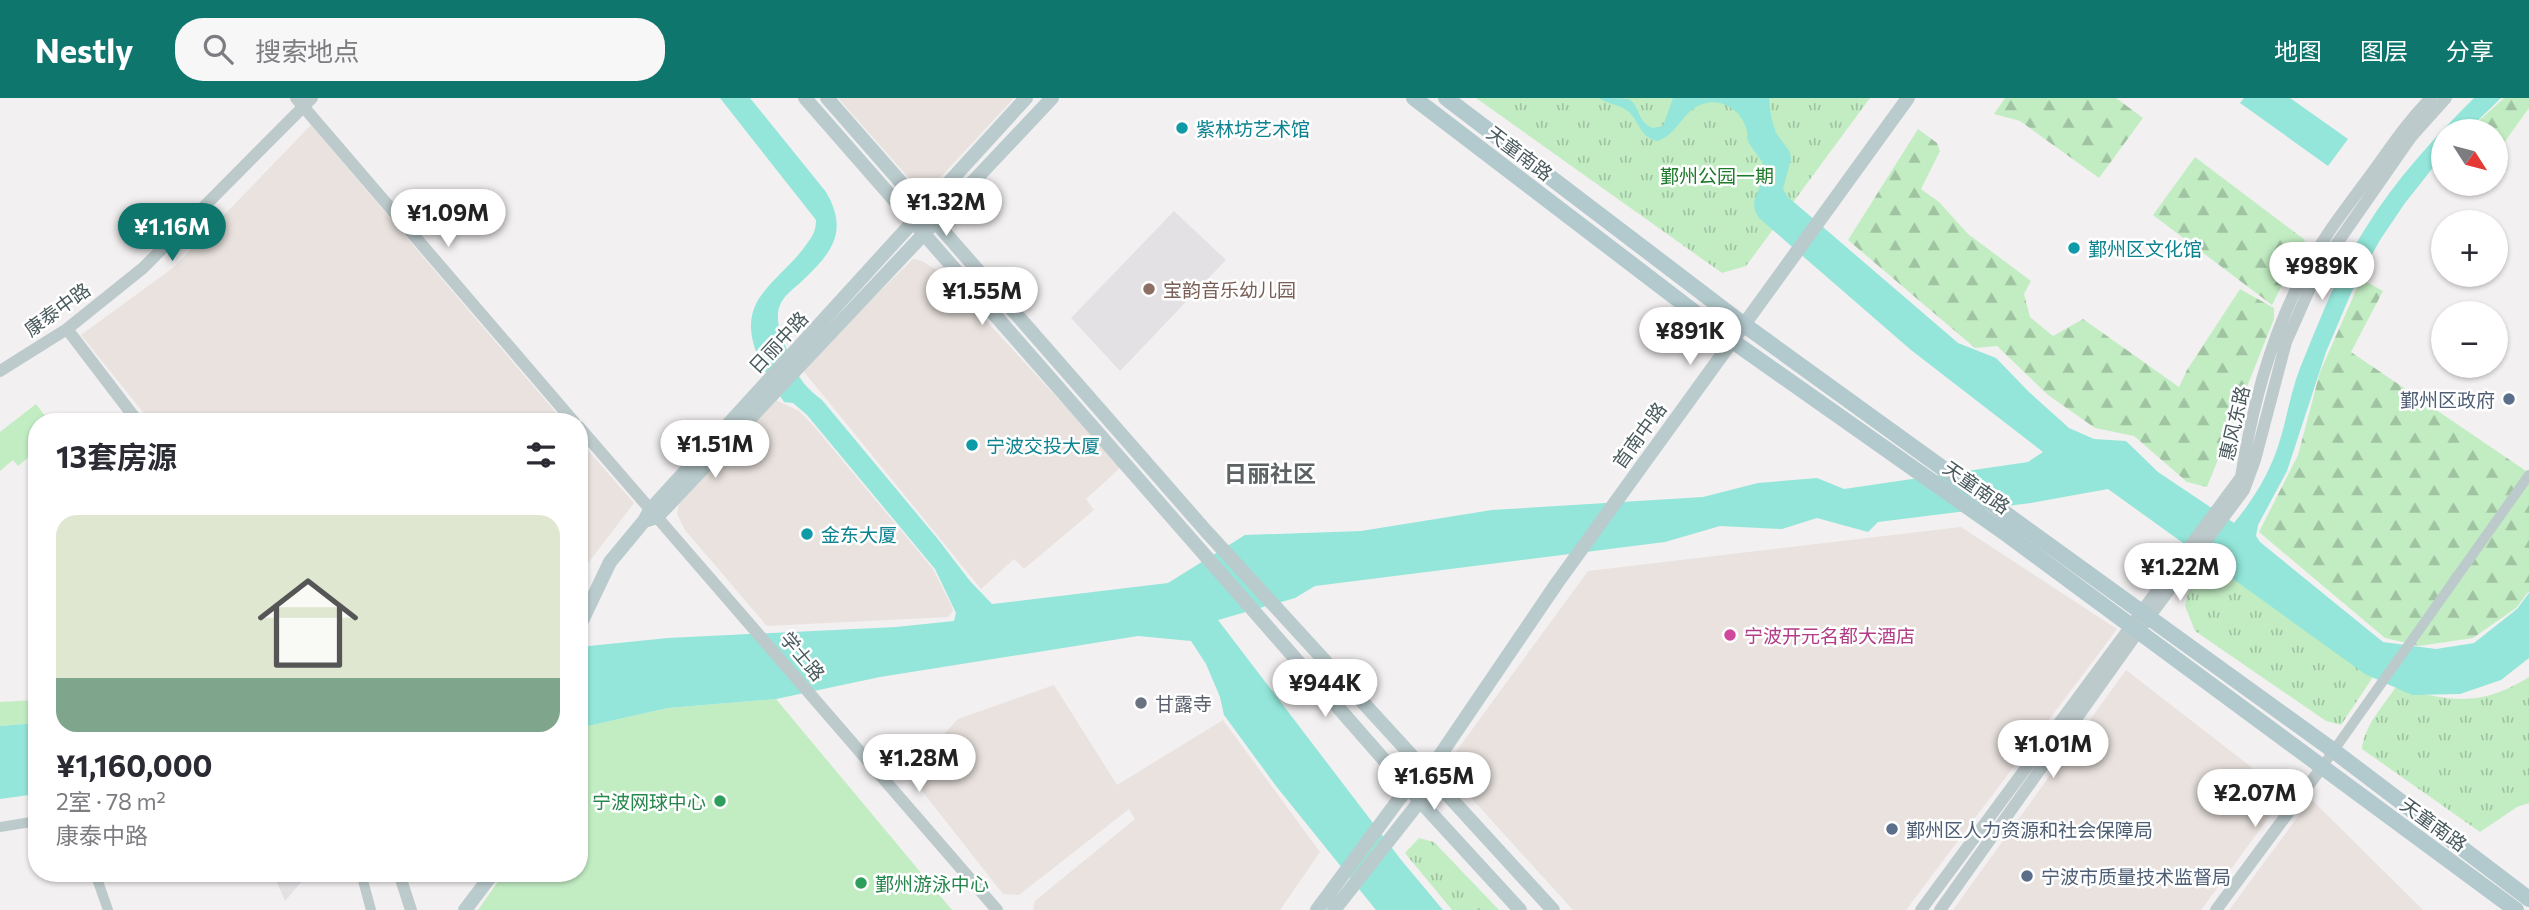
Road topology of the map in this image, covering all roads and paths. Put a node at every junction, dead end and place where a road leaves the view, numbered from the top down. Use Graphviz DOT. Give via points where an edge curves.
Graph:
graph roads {
  1 [pos="805,98"];
  2 [pos="827,98"];
  3 [pos="1026,98"];
  4 [pos="1052,98"];
  5 [pos="1414,98"];
  6 [pos="1446,98"];
  7 [pos="1908,98"];
  8 [pos="2431,98"];
  9 [pos="2446,98"];
  10 [pos="304,101"];
  11 [pos="925,209"];
  12 [pos="913,221"];
  13 [pos="936,223"];
  14 [pos="925,234"];
  15 [pos="1743,324"];
  16 [pos="67,329"];
  17 [pos="1731,340"];
  18 [pos="808,347"];
  19 [pos="0,372"];
  20 [pos="131,413"];
  21 [pos="567,413"];
  22 [pos="588,438"];
  23 [pos="2529,475"];
  24 [pos="2225,510"];
  25 [pos="650,516"];
  26 [pos="588,608"];
  27 [pos="2145,615"];
  28 [pos="2134,629"];
  29 [pos="2333,751"];
  30 [pos="2322,767"];
  31 [pos="1428,773"];
  32 [pos="1408,788"];
  33 [pos="1420,801"];
  34 [pos="28,822"];
  35 [pos="0,827"];
  36 [pos="98,882"];
  37 [pos="363,882"];
  38 [pos="403,882"];
  39 [pos="486,882"];
  40 [pos="2529,898"];
  41 [pos="108,910"];
  42 [pos="371,910"];
  43 [pos="411,910"];
  44 [pos="465,910"];
  45 [pos="997,910"];
  46 [pos="1317,910"];
  47 [pos="1334,910"];
  48 [pos="1520,910"];
  49 [pos="1553,910"];
  50 [pos="1921,910"];
  51 [pos="1940,910"];
  52 [pos="2216,910"];
  53 [pos="2516,910"];
  1 -- 12 [label="main road"];
  2 -- 11 [label="main road"];
  3 -- 11 [label="main road, 日丽中路"];
  4 -- 13 [label="main road, 日丽中路"];
  5 -- 17 [label="main road, 天童南路"];
  6 -- 15 [label="main road, 天童南路"];
  7 -- 15 [label="main road, 首南中路"];
  8 -- 24 [label="street, 惠风东路" via="2306,270 2270,356 2241,477"];
  9 -- 24 [label="street, 惠风东路" via="2411,137 2317,272 2286,342 2244,490"];
  10 -- 16 [label="street, 康泰中路" via="143,268"];
  10 -- 21 [label="street"];
  11 -- 12 [label="main road, 日丽中路"];
  11 -- 13 [label="main road"];
  12 -- 14 [label="main road"];
  12 -- 18 [label="main road, 日丽中路"];
  13 -- 14 [label="main road, 日丽中路"];
  13 -- 31 [label="main road" via="1206,531"];
  14 -- 18 [label="main road, 日丽中路"];
  14 -- 32 [label="main road"];
  15 -- 17 [label="main road, 首南中路"];
  15 -- 27 [label="main road, 天童南路"];
  16 -- 19 [label="street, 康泰中路"];
  16 -- 20 [label="street"];
  17 -- 28 [label="main road, 天童南路"];
  17 -- 31 [label="main road, 首南中路"];
  18 -- 25 [label="main road, 日丽中路"];
  22 -- 25 [label="street, 学士路"];
  23 -- 29 [label="street"];
  24 -- 27 [label="street, 惠风东路"];
  25 -- 26 [label="main road, 日丽中路" via="610,562"];
  25 -- 45 [label="street, 学士路" via="750,623"];
  27 -- 28 [label="street, 惠风东路"];
  27 -- 29 [label="main road, 天童南路"];
  28 -- 30 [label="main road, 天童南路"];
  28 -- 50 [label="street, 惠风东路"];
  28 -- 51 [label="street, 惠风东路"];
  29 -- 30 [label="street"];
  29 -- 40 [label="main road, 天童南路"];
  30 -- 52 [label="street"];
  30 -- 53 [label="main road, 天童南路"];
  31 -- 32 [label="main road"];
  31 -- 33 [label="main road"];
  31 -- 49 [label="main road"];
  32 -- 33 [label="main road"];
  32 -- 46 [label="main road"];
  33 -- 47 [label="main road"];
  33 -- 48 [label="main road"];
  34 -- 35 [label="street"];
  36 -- 41 [label="street"];
  37 -- 42 [label="street"];
  38 -- 43 [label="street"];
  39 -- 44 [label="main road"];
}
